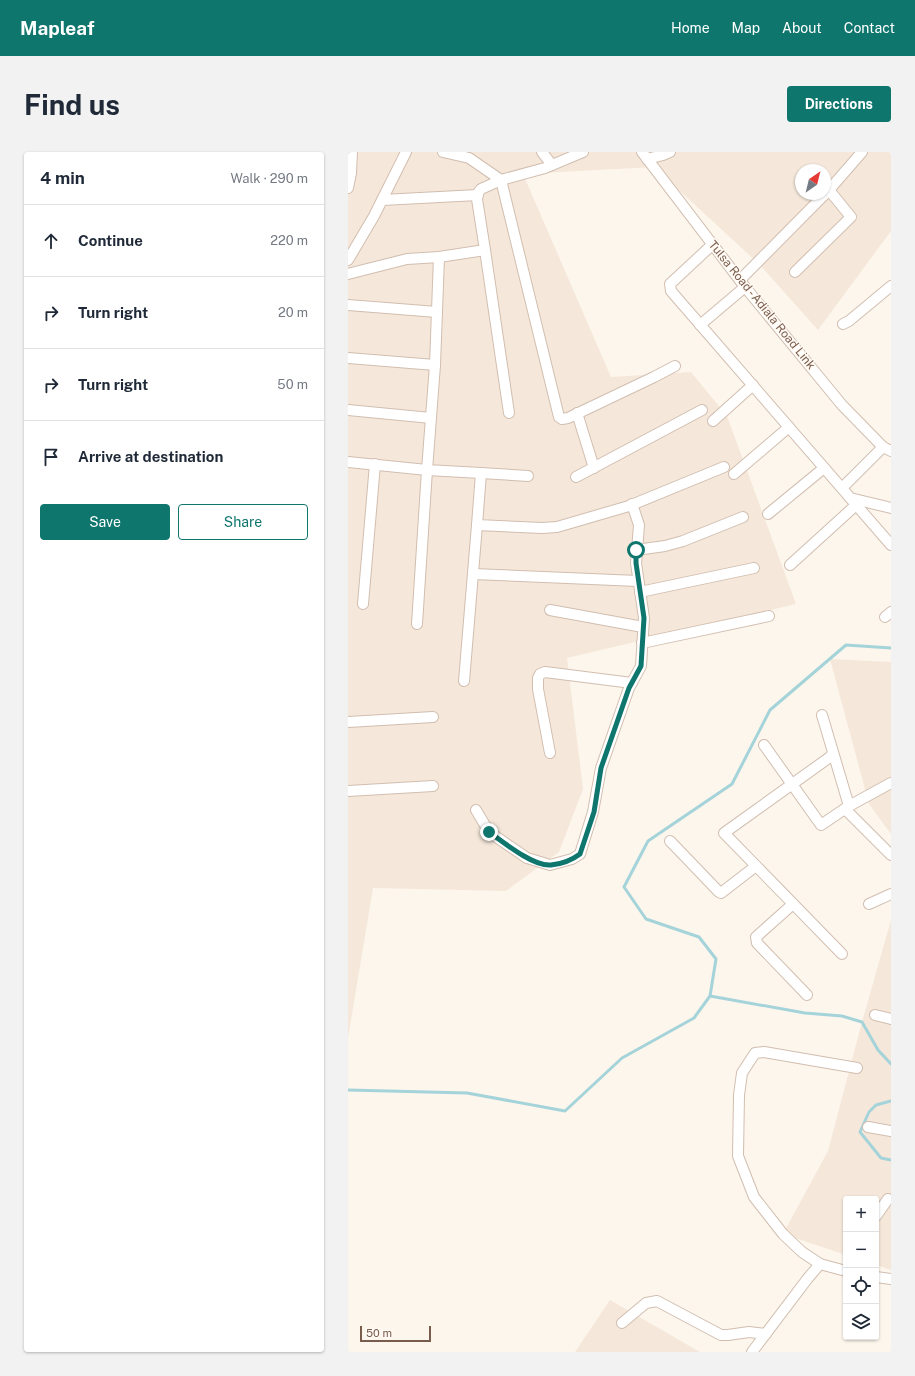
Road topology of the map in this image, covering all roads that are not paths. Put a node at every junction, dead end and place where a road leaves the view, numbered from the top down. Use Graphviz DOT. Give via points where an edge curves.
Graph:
graph roads {
  1 [pos="352,152"];
  2 [pos="406,152"];
  3 [pos="443,152"];
  4 [pos="542,152"];
  5 [pos="583,152"];
  6 [pos="670,152"];
  7 [pos="862,152"];
  8 [pos="644,155"];
  9 [pos="552,165"];
  10 [pos="501,180"];
  11 [pos="348,188"];
  12 [pos="831,188"];
  13 [pos="831,192"];
  14 [pos="478,195"];
  15 [pos="382,200"];
  16 [pos="820,200"];
  17 [pos="712,244"];
  18 [pos="485,250"];
  19 [pos="439,257"];
  20 [pos="348,260"];
  21 [pos="795,272"];
  22 [pos="348,274"];
  23 [pos="743,284"];
  24 [pos="891,286"];
  25 [pos="348,305"];
  26 [pos="437,312"];
  27 [pos="843,324"];
  28 [pos="700,325"];
  29 [pos="348,358"];
  30 [pos="435,365"];
  31 [pos="675,366"];
  32 [pos="752,385"];
  33 [pos="348,410"];
  34 [pos="702,410"];
  35 [pos="509,413"];
  36 [pos="577,413"];
  37 [pos="431,418"];
  38 [pos="713,421"];
  39 [pos="789,427"];
  40 [pos="887,449"];
  41 [pos="348,462"];
  42 [pos="375,464"];
  43 [pos="724,467"];
  44 [pos="594,468"];
  45 [pos="824,468"];
  46 [pos="427,470"];
  47 [pos="481,473"];
  48 [pos="734,474"];
  49 [pos="528,476"];
  50 [pos="576,477"];
  51 [pos="842,488"];
  52 [pos="853,501"];
  53 [pos="632,504"];
  54 [pos="891,508"];
  55 [pos="768,514"];
  56 [pos="743,518"];
  57 [pos="477,525"];
  58 [pos="891,545"];
  59 [pos="636,550"];
  60 [pos="790,566"];
  61 [pos="754,568"];
  62 [pos="473,574"];
  63 [pos="638,581"];
  64 [pos="640,592"];
  65 [pos="363,604"];
  66 [pos="550,610"];
  67 [pos="769,616"];
  68 [pos="417,624"];
  69 [pos="643,627"];
  70 [pos="642,643"];
  71 [pos="464,681"];
  72 [pos="632,683"];
  73 [pos="822,715"];
  74 [pos="433,716"];
  75 [pos="348,722"];
  76 [pos="764,745"];
  77 [pos="550,753"];
  78 [pos="833,753"];
  79 [pos="891,783"];
  80 [pos="792,784"];
  81 [pos="433,786"];
  82 [pos="348,791"];
  83 [pos="847,807"];
  84 [pos="476,810"];
  85 [pos="670,841"];
  86 [pos="891,855"];
  87 [pos="756,866"];
  88 [pos="891,894"];
  89 [pos="793,904"];
  90 [pos="869,904"];
  91 [pos="842,954"];
  92 [pos="807,995"];
  93 [pos="875,1015"];
  94 [pos="891,1019"];
  95 [pos="857,1068"];
  96 [pos="868,1127"];
  97 [pos="891,1131"];
  98 [pos="888,1199"];
  99 [pos="879,1212"];
  100 [pos="820,1264"];
  101 [pos="843,1271"];
  102 [pos="879,1277"];
  103 [pos="891,1279"];
  104 [pos="622,1322"];
  105 [pos="766,1334"];
  106 [pos="752,1352"];
  1 -- 11 [label="street"];
  2 -- 15 [label="street"];
  3 -- 10 [label="street" via="469,158"];
  4 -- 9 [label="street"];
  5 -- 9 [label="street"];
  6 -- 8 [label="street" via="663,156"];
  7 -- 12 [label="street"];
  8 -- 17 [label="street, Tulsa Road - Adiala Road Link"];
  9 -- 10 [label="street"];
  10 -- 14 [label="street" via="481,189"];
  10 -- 36 [label="street" via="559,417 568,418"];
  13 -- 21 [label="street" via="851,217"];
  14 -- 15 [label="street"];
  14 -- 18 [label="street"];
  15 -- 20 [label="street"];
  16 -- 23 [label="street"];
  17 -- 23 [label="street, Tulsa Road - Adiala Road Link"];
  17 -- 28 [label="street" via="670,284 672,292"];
  18 -- 19 [label="street"];
  18 -- 35 [label="street"];
  19 -- 22 [label="street" via="407,259"];
  19 -- 26 [label="street"];
  23 -- 28 [label="street"];
  23 -- 40 [label="street, Tulsa Road - Adiala Road Link" via="842,405"];
  24 -- 27 [label="street"];
  25 -- 26 [label="street"];
  26 -- 30 [label="street"];
  28 -- 32 [label="street"];
  29 -- 30 [label="street"];
  30 -- 37 [label="street"];
  31 -- 36 [label="street"];
  32 -- 38 [label="street"];
  32 -- 39 [label="street"];
  33 -- 37 [label="street"];
  34 -- 44 [label="street"];
  36 -- 44 [label="street"];
  37 -- 46 [label="street"];
  39 -- 45 [label="street"];
  39 -- 48 [label="street"];
  40 -- 51 [label="street"];
  41 -- 42 [label="street"];
  42 -- 46 [label="street"];
  42 -- 65 [label="street"];
  43 -- 53 [label="street"];
  44 -- 50 [label="street"];
  45 -- 51 [label="street"];
  45 -- 55 [label="street"];
  46 -- 47 [label="street"];
  46 -- 68 [label="street"];
  47 -- 49 [label="street"];
  47 -- 57 [label="street"];
  51 -- 52 [label="street"];
  52 -- 54 [label="street"];
  52 -- 58 [label="street"];
  52 -- 60 [label="street"];
  53 -- 57 [label="street" via="557,527"];
  53 -- 59 [label="street" via="639,526"];
  56 -- 59 [label="street" via="683,541"];
  57 -- 62 [label="street"];
  59 -- 63 [label="street"];
  61 -- 64 [label="street"];
  62 -- 63 [label="street"];
  62 -- 71 [label="street"];
  63 -- 64 [label="street"];
  64 -- 69 [label="street"];
  66 -- 69 [label="street"];
  67 -- 70 [label="street"];
  69 -- 70 [label="street"];
  70 -- 72 [label="street" via="641,666"];
  72 -- 77 [label="street" via="545,672 540,674 538,689"];
  72 -- 84 [label="street" via="601,768 594,812 580,854 572,860 550,865 527,858 489,832"];
  73 -- 78 [label="street"];
  74 -- 75 [label="street"];
  76 -- 80 [label="street"];
  78 -- 80 [label="street"];
  78 -- 83 [label="street"];
  79 -- 83 [label="street"];
  80 -- 83 [label="street" via="821,825"];
  80 -- 87 [label="street" via="724,833"];
  81 -- 82 [label="street"];
  83 -- 86 [label="street"];
  85 -- 87 [label="street" via="721,893"];
  87 -- 89 [label="street"];
  88 -- 90 [label="street"];
  89 -- 91 [label="street"];
  89 -- 92 [label="street" via="756,938 757,943"];
  93 -- 94 [label="street"];
  95 -- 100 [label="street" via="755,1052 742,1073 738,1156 754,1197 783,1234 802,1252"];
  96 -- 97 [label="street"];
  98 -- 99 [label="street"];
  100 -- 101 [label="street"];
  100 -- 105 [label="street"];
  102 -- 103 [label="street"];
  104 -- 105 [label="street" via="646,1304 657,1301 720,1335 749,1332"];
  105 -- 106 [label="street"];
}
